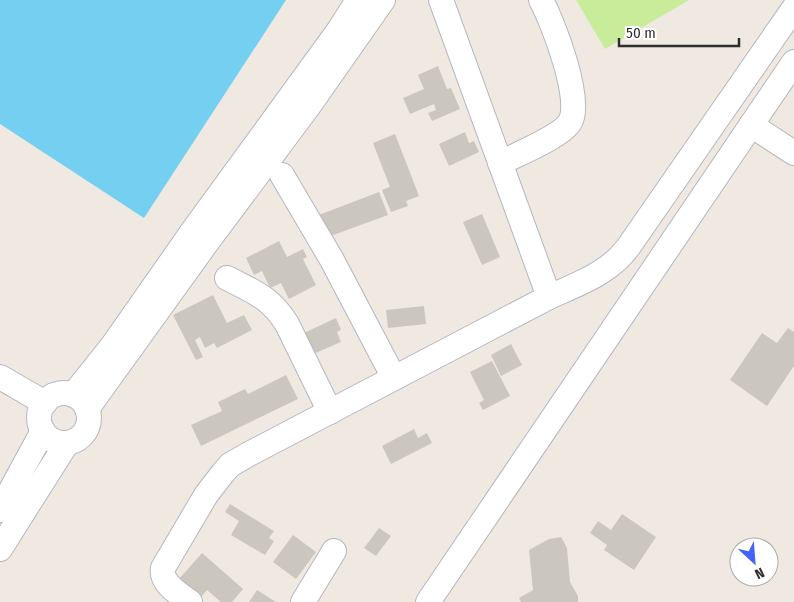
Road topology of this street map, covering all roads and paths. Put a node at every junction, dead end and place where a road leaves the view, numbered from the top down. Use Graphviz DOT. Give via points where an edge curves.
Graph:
graph roads {
  1 [pos="358,0"];
  2 [pos="383,0"];
  3 [pos="441,0"];
  4 [pos="541,0"];
  5 [pos="794,8"];
  6 [pos="794,62"];
  7 [pos="751,126"];
  8 [pos="794,153"];
  9 [pos="500,163"];
  10 [pos="282,175"];
  11 [pos="228,278"];
  12 [pos="549,298"];
  13 [pos="0,377"];
  14 [pos="394,378"];
  15 [pos="80,402"];
  16 [pos="44,403"];
  17 [pos="330,412"];
  18 [pos="43,431"];
  19 [pos="67,443"];
  20 [pos="11,521"];
  21 [pos="0,549"];
  22 [pos="334,551"];
  23 [pos="190,602"];
  24 [pos="303,602"];
  25 [pos="428,602"];
  1 -- 15 [label="street" via="113,345"];
  2 -- 15 [label="street" via="208,240"];
  3 -- 9 [label="street"];
  4 -- 9 [label="street" via="568,69 573,113 570,122 560,132"];
  5 -- 12 [label="street" via="622,256 603,271"];
  6 -- 7 [label="street"];
  7 -- 8 [label="street"];
  7 -- 25 [label="street"];
  9 -- 12 [label="street"];
  10 -- 14 [label="street" via="332,260"];
  11 -- 17 [label="street" via="261,296 278,310"];
  12 -- 14 [label="street"];
  13 -- 16 [label="street"];
  14 -- 17 [label="street"];
  15 -- 16 [label="street" via="58,394"];
  15 -- 19 [label="street" via="88,424 80,437"];
  16 -- 18 [label="street" via="39,417"];
  17 -- 23 [label="street" via="235,462 216,482 162,568 166,581"];
  18 -- 19 [label="street" via="53,440"];
  18 -- 20 [label="street"];
  19 -- 20 [label="street"];
  20 -- 21 [label="street"];
  22 -- 24 [label="street"];
}
